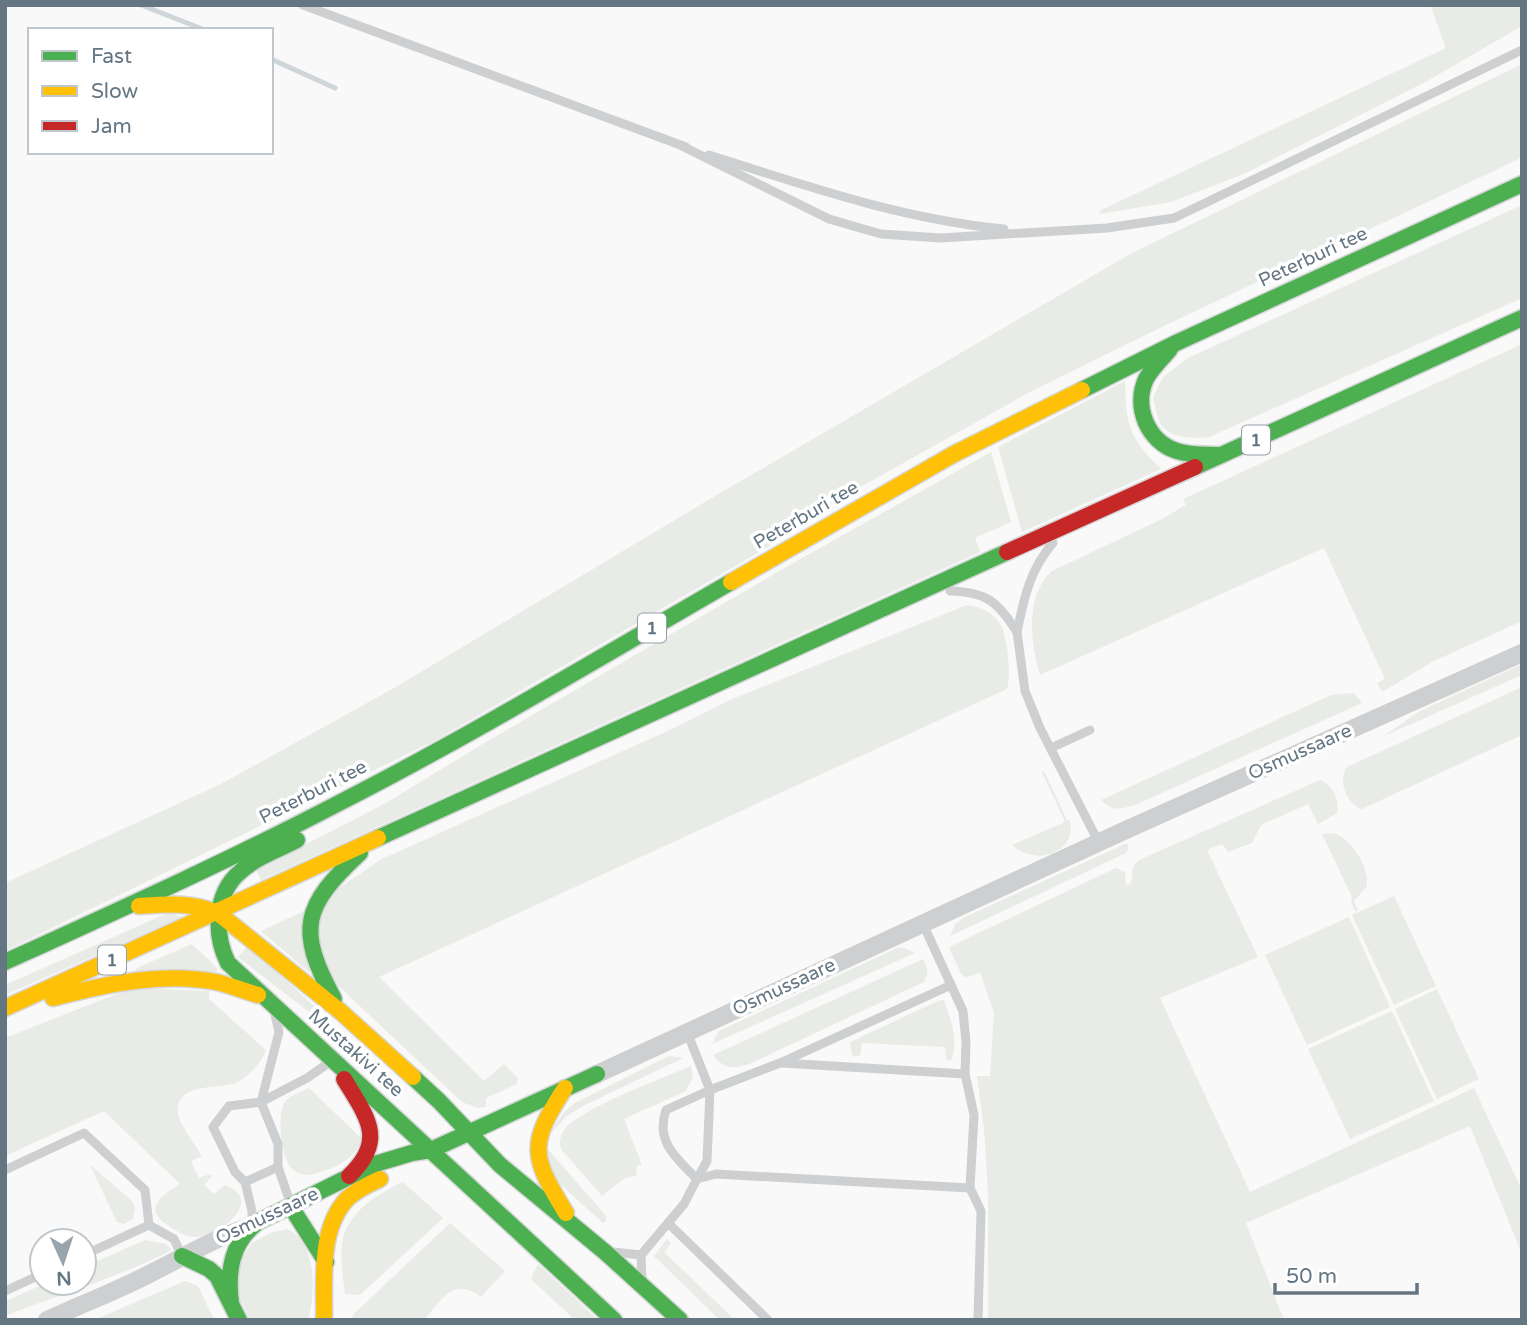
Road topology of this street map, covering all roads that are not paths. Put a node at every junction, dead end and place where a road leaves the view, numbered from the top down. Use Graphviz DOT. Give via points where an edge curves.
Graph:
graph roads {
  1 [pos="303,5"];
  2 [pos="1522,50"];
  3 [pos="682,146"];
  4 [pos="1522,184"];
  5 [pos="1030,231"];
  6 [pos="1522,318"];
  7 [pos="1176,343"];
  8 [pos="1223,455"];
  9 [pos="1073,523"];
  10 [pos="884,608"];
  11 [pos="1017,632"];
  12 [pos="1522,653"];
  13 [pos="503,713"];
  14 [pos="1090,730"];
  15 [pos="1051,748"];
  16 [pos="375,841"];
  17 [pos="1099,843"];
  18 [pos="125,908"];
  19 [pos="218,913"];
  20 [pos="923,924"];
  21 [pos="5,962"];
  22 [pos="951,985"];
  23 [pos="263,997"];
  24 [pos="5,1009"];
  25 [pos="341,1012"];
  26 [pos="687,1032"];
  27 [pos="333,1060"];
  28 [pos="780,1063"];
  29 [pos="597,1074"];
  30 [pos="965,1074"];
  31 [pos="565,1088"];
  32 [pos="710,1090"];
  33 [pos="439,1101"];
  34 [pos="261,1102"];
  35 [pos="501,1117"];
  36 [pos="468,1133"];
  37 [pos="436,1143"];
  38 [pos="500,1165"];
  39 [pos="402,1166"];
  40 [pos="278,1167"];
  41 [pos="5,1170"];
  42 [pos="348,1178"];
  43 [pos="697,1179"];
  44 [pos="245,1182"];
  45 [pos="970,1188"];
  46 [pos="475,1192"];
  47 [pos="291,1207"];
  48 [pos="669,1224"];
  49 [pos="149,1225"];
  50 [pos="252,1226"];
  51 [pos="576,1228"];
  52 [pos="98,1249"];
  53 [pos="605,1252"];
  54 [pos="642,1255"];
  55 [pos="182,1256"];
  56 [pos="326,1262"];
  57 [pos="28,1280"];
  58 [pos="641,1284"];
  59 [pos="5,1291"];
  60 [pos="231,1303"];
  61 [pos="322,1315"];
  62 [pos="47,1320"];
  63 [pos="239,1320"];
  64 [pos="614,1320"];
  65 [pos="680,1320"];
  66 [pos="768,1320"];
  67 [pos="978,1320"];
  1 -- 3 [label="lane"];
  2 -- 5 [label="lane" via="1174,218 1107,228"];
  3 -- 5 [label="lane" via="870,206 955,224"];
  3 -- 5 [label="lane" via="829,219 881,234 941,238"];
  4 -- 7 [label="main road, Peterburi tee / 1"];
  6 -- 8 [label="main road, 1"];
  7 -- 8 [label="main road" via="1144,384 1142,414 1148,429 1176,451"];
  7 -- 13 [label="main road, Peterburi tee / 1" via="954,454"];
  8 -- 9 [label="main road, 1"];
  9 -- 10 [label="main road, 1"];
  9 -- 11 [label="lane" via="1035,566"];
  10 -- 11 [label="lane" via="963,591 992,601"];
  10 -- 16 [label="main road, 1"];
  11 -- 15 [label="lane" via="1025,691"];
  12 -- 17 [label="street, Osmussaare"];
  13 -- 18 [label="main road, Peterburi tee / 1" via="340,803"];
  13 -- 19 [label="main road" via="412,777 237,872"];
  14 -- 15 [label="lane"];
  15 -- 17 [label="lane"];
  16 -- 19 [label="main road, 1"];
  16 -- 25 [label="main road" via="333,877 313,908 308,927 311,951"];
  17 -- 20 [label="street, Osmussaare"];
  18 -- 19 [label="main road, Peterburi tee" via="164,902"];
  18 -- 21 [label="main road, Peterburi tee / 1"];
  19 -- 23 [label="main road" via="222,953"];
  19 -- 24 [label="main road, 1"];
  19 -- 25 [label="main road, Mustakivi tee"];
  20 -- 22 [label="lane"];
  20 -- 26 [label="street, Osmussaare"];
  22 -- 28 [label="lane"];
  22 -- 30 [label="lane" via="963,1011"];
  23 -- 24 [label="main road, Mustakivi tee" via="216,982 173,978 83,989"];
  23 -- 27 [label="main road, Mustakivi tee"];
  23 -- 34 [label="lane" via="276,1016 279,1032"];
  25 -- 33 [label="main road, Mustakivi tee"];
  26 -- 29 [label="street, Osmussaare"];
  26 -- 32 [label="lane"];
  27 -- 34 [label="lane"];
  27 -- 37 [label="main road, Mustakivi tee" via="401,1121"];
  27 -- 42 [label="main road" via="370,1129 367,1156"];
  28 -- 30 [label="lane"];
  28 -- 32 [label="lane"];
  29 -- 31 [label="main road, Osmussaare"];
  30 -- 45 [label="lane" via="974,1115"];
  31 -- 35 [label="main road, Osmussaare"];
  31 -- 51 [label="main road" via="543,1122 536,1143 537,1161"];
  32 -- 43 [label="lane" via="707,1161"];
  32 -- 43 [label="lane" via="667,1110 661,1124 675,1157"];
  33 -- 35 [label="main road" via="465,1115"];
  33 -- 36 [label="main road, Mustakivi tee"];
  33 -- 37 [label="main road" via="445,1120"];
  34 -- 40 [label="lane" via="278,1144"];
  34 -- 44 [label="lane" via="229,1106 213,1127 235,1172"];
  35 -- 36 [label="main road, Osmussaare"];
  36 -- 37 [label="main road, Osmussaare"];
  36 -- 38 [label="main road, Mustakivi tee"];
  37 -- 38 [label="main road"];
  37 -- 39 [label="main road"];
  37 -- 42 [label="main road, Osmussaare"];
  37 -- 46 [label="main road, Mustakivi tee"];
  38 -- 51 [label="main road, Mustakivi tee"];
  39 -- 46 [label="main road" via="428,1167"];
  39 -- 56 [label="main road" via="346,1201 331,1229"];
  40 -- 44 [label="lane"];
  40 -- 47 [label="lane"];
  41 -- 49 [label="lane" via="84,1133 145,1190"];
  42 -- 47 [label="main road, Osmussaare"];
  43 -- 45 [label="lane" via="716,1174"];
  43 -- 48 [label="lane"];
  44 -- 50 [label="lane"];
  45 -- 67 [label="lane" via="981,1211"];
  46 -- 64 [label="main road, Mustakivi tee"];
  47 -- 50 [label="main road, Osmussaare"];
  47 -- 56 [label="main road"];
  48 -- 54 [label="lane"];
  48 -- 66 [label="lane"];
  49 -- 52 [label="lane"];
  49 -- 55 [label="lane" via="174,1239"];
  50 -- 55 [label="street, Osmussaare"];
  50 -- 60 [label="main road" via="229,1265"];
  51 -- 53 [label="main road, Mustakivi tee"];
  53 -- 54 [label="lane"];
  53 -- 58 [label="main road, Mustakivi tee"];
  54 -- 58 [label="lane"];
  55 -- 60 [label="main road" via="217,1276"];
  55 -- 62 [label="street, Osmussaare"];
  56 -- 61 [label="main road"];
  57 -- 59 [label="lane"];
  58 -- 65 [label="main road, Mustakivi tee"];
  60 -- 63 [label="main road"];
}
